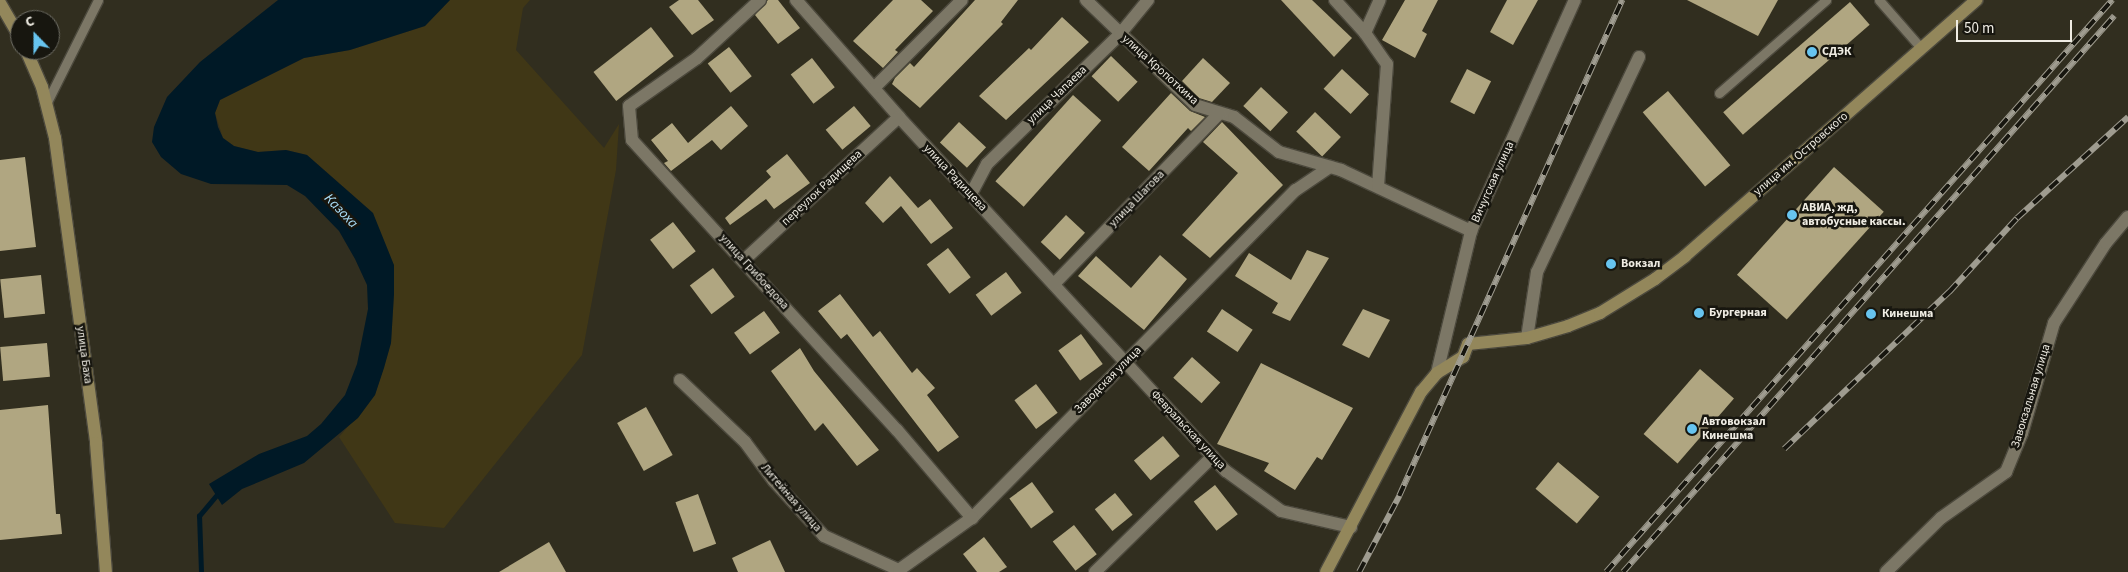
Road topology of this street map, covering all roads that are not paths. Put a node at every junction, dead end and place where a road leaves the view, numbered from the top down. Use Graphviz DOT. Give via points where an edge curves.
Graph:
graph roads {
  1 [pos="98,0"];
  2 [pos="760,0"];
  3 [pos="796,0"];
  4 [pos="962,0"];
  5 [pos="1086,0"];
  6 [pos="1148,0"];
  7 [pos="1335,0"];
  8 [pos="1380,0"];
  9 [pos="1575,0"];
  10 [pos="1826,0"];
  11 [pos="1879,0"];
  12 [pos="1976,0"];
  13 [pos="0,3"];
  14 [pos="10,20"];
  15 [pos="1365,33"];
  16 [pos="1120,34"];
  17 [pos="1922,48"];
  18 [pos="1639,57"];
  19 [pos="30,60"];
  20 [pos="874,88"];
  21 [pos="1719,93"];
  22 [pos="47,102"];
  23 [pos="1220,113"];
  24 [pos="899,117"];
  25 [pos="1330,167"];
  26 [pos="1378,187"];
  27 [pos="971,194"];
  28 [pos="2128,217"];
  29 [pos="1471,231"];
  30 [pos="744,260"];
  31 [pos="1054,284"];
  32 [pos="1621,301"];
  33 [pos="1527,338"];
  34 [pos="1121,358"];
  35 [pos="1437,373"];
  36 [pos="680,380"];
  37 [pos="1213,456"];
  38 [pos="972,518"];
  39 [pos="1351,526"];
  40 [pos="106,572"];
  41 [pos="1095,572"];
  42 [pos="1326,572"];
  43 [pos="1886,572"];
  1 -- 22 [label="lane"];
  2 -- 30 [label="street, улица Грибоедова" via="697,58 629,106 632,140"];
  3 -- 20 [label="street, улица Радищева"];
  4 -- 20 [label="street"];
  5 -- 16 [label="street, улица Кропоткина"];
  6 -- 16 [label="street, улица Чапаева"];
  7 -- 15 [label="street"];
  8 -- 15 [label="street"];
  9 -- 29 [label="street, Вичугская улица"];
  10 -- 21 [label="lane"];
  11 -- 17 [label="lane"];
  12 -- 17 [label="main road, улица им. Островского"];
  13 -- 14 [label="main road"];
  15 -- 26 [label="street" via="1387,64"];
  16 -- 23 [label="street, улица Кропоткина" via="1195,105"];
  16 -- 27 [label="street, улица Чапаева" via="987,164"];
  17 -- 32 [label="main road, улица им. Островского" via="1685,256"];
  18 -- 33 [label="street" via="1537,272"];
  19 -- 22 [label="main road, улица Баха"];
  20 -- 24 [label="street, улица Радищева"];
  22 -- 40 [label="main road, улица Баха" via="55,138 96,444"];
  23 -- 25 [label="street, улица Кропоткина" via="1234,117 1278,152"];
  23 -- 31 [label="street, улица Шагова"];
  24 -- 27 [label="street, улица Радищева"];
  24 -- 30 [label="street, переулок Радищева"];
  25 -- 26 [label="street, улица Кропоткина"];
  25 -- 34 [label="street, Заводская улица" via="1296,190"];
  26 -- 29 [label="street, улица Кропоткина"];
  27 -- 31 [label="street, улица Радищева"];
  28 -- 43 [label="street, Завокзальная улица" via="2106,243 2054,323 2022,433 2006,472 1941,518"];
  29 -- 35 [label="street, Вичугская улица"];
  30 -- 38 [label="street, улица Грибоедова"];
  31 -- 34 [label="street, улица Радищева"];
  32 -- 33 [label="main road, Вичугская улица" via="1568,326"];
  33 -- 35 [label="main road, Вичугская улица" via="1468,344 1463,357"];
  34 -- 37 [label="street, Февральская улица"];
  34 -- 38 [label="street, Заводская улица"];
  35 -- 39 [label="main road, Вичугская улица" via="1421,392"];
  36 -- 38 [label="street, Литейная улица" via="745,442 774,482 824,536 899,570"];
  37 -- 39 [label="street, Февральская улица" via="1226,471 1281,511"];
  37 -- 41 [label="street"];
  39 -- 42 [label="main road, Вичугская улица"];
}
